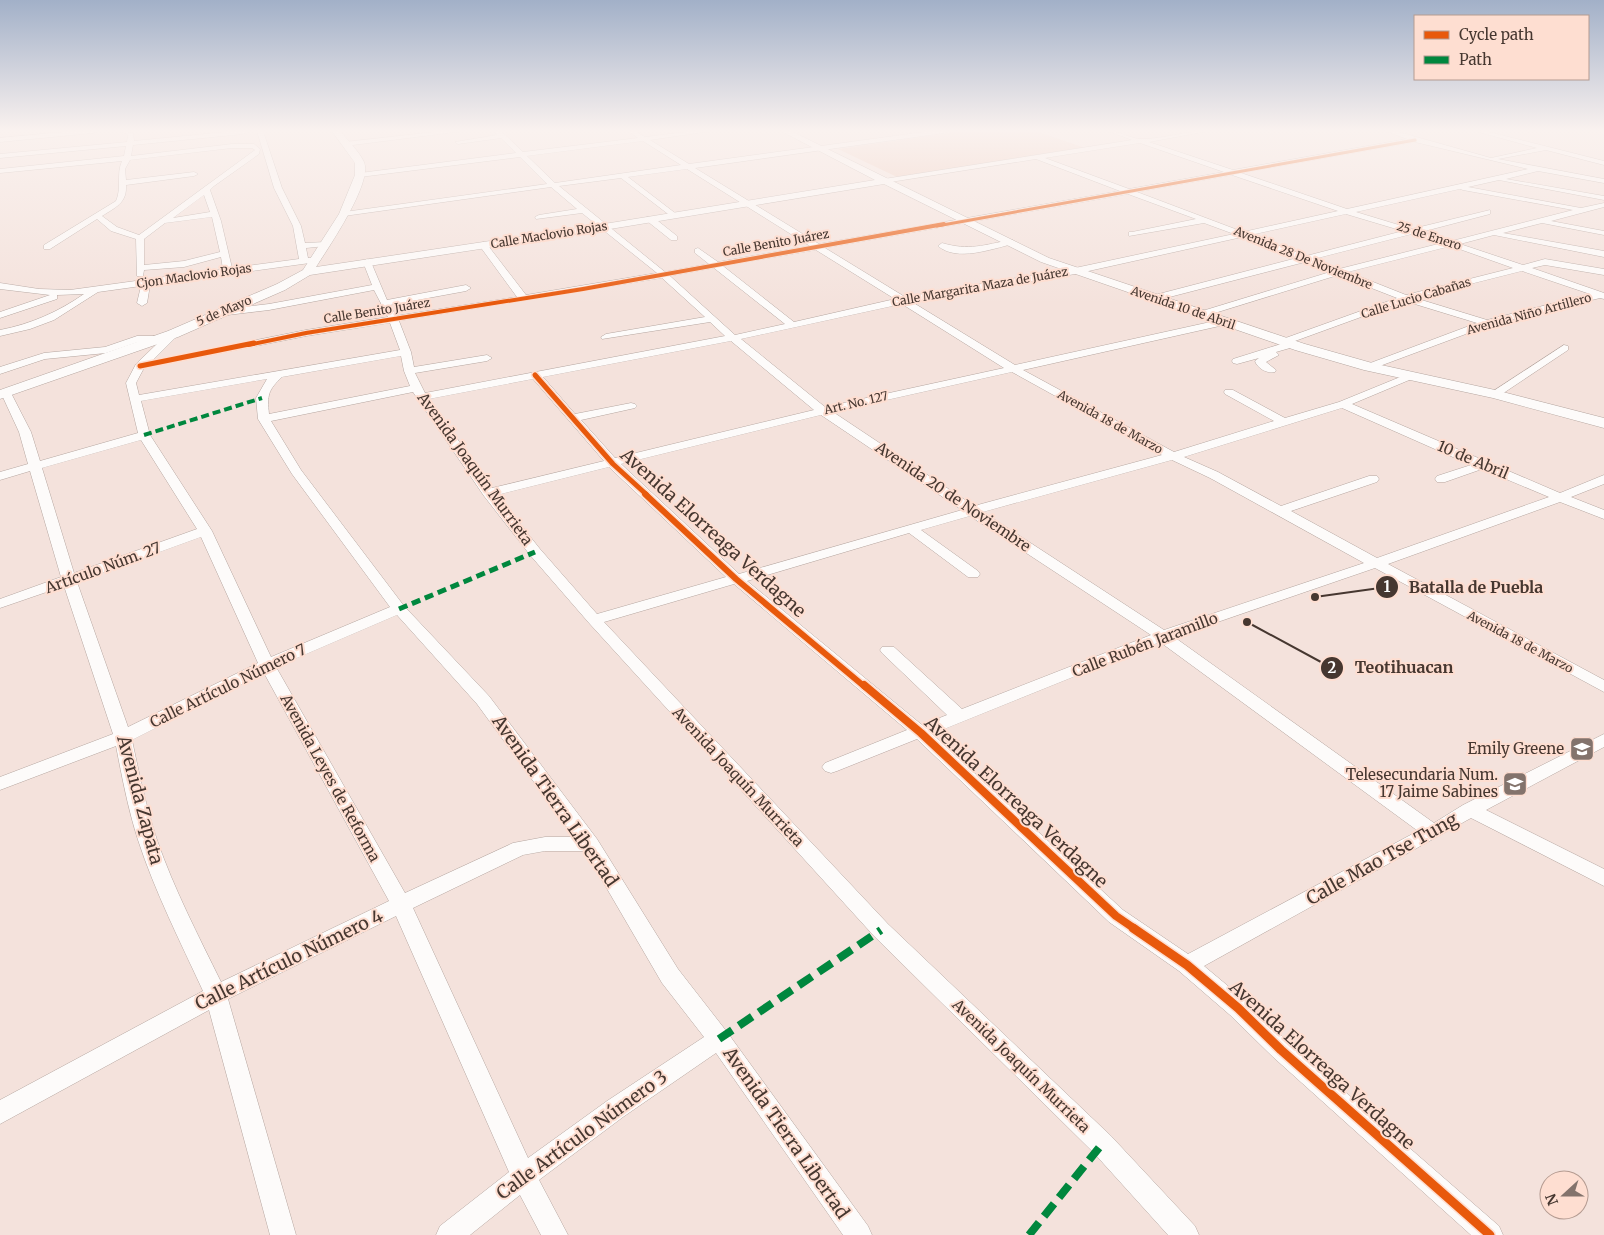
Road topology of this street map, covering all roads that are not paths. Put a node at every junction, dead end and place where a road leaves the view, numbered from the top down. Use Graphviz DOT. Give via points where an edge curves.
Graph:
graph roads {
  1 [pos="123,189"];
  2 [pos="205,189"];
  3 [pos="209,189"];
  4 [pos="278,189"];
  5 [pos="354,189"];
  6 [pos="534,189"];
  7 [pos="557,189"];
  8 [pos="638,189"];
  9 [pos="722,189"];
  10 [pos="835,189"];
  11 [pos="902,189"];
  12 [pos="1124,189"];
  13 [pos="1136,189"];
  14 [pos="1281,189"];
  15 [pos="1448,189"];
  16 [pos="1465,189"];
  17 [pos="1552,189"];
  18 [pos="1128,190"];
  19 [pos="1604,198"];
  20 [pos="747,204"];
  21 [pos="1604,205"];
  22 [pos="584,210"];
  23 [pos="1582,210"];
  24 [pos="1345,211"];
  25 [pos="1487,212"];
  26 [pos="214,214"];
  27 [pos="344,214"];
  28 [pos="1604,214"];
  29 [pos="97,216"];
  30 [pos="672,216"];
  31 [pos="540,217"];
  32 [pos="650,219"];
  33 [pos="1205,220"];
  34 [pos="969,221"];
  35 [pos="162,222"];
  36 [pos="1541,222"];
  37 [pos="604,226"];
  38 [pos="1412,231"];
  39 [pos="1604,233"];
  40 [pos="1132,234"];
  41 [pos="1493,234"];
  42 [pos="1245,235"];
  43 [pos="140,238"];
  44 [pos="674,238"];
  45 [pos="1010,242"];
  46 [pos="326,244"];
  47 [pos="1453,244"];
  48 [pos="483,245"];
  49 [pos="300,246"];
  50 [pos="942,246"];
  51 [pos="47,247"];
  52 [pos="816,247"];
  53 [pos="698,251"];
  54 [pos="224,253"];
  55 [pos="1604,254"];
  56 [pos="1303,259"];
  57 [pos="367,262"];
  58 [pos="715,265"];
  59 [pos="305,266"];
  60 [pos="1520,268"];
  61 [pos="1075,270"];
  62 [pos="228,271"];
  63 [pos="1338,272"];
  64 [pos="1604,272"];
  65 [pos="664,274"];
  66 [pos="142,275"];
  67 [pos="0,286"];
  68 [pos="466,288"];
  69 [pos="96,289"];
  70 [pos="70,292"];
  71 [pos="381,295"];
  72 [pos="1602,295"];
  73 [pos="523,298"];
  74 [pos="1154,298"];
  75 [pos="1405,298"];
  76 [pos="905,300"];
  77 [pos="142,303"];
  78 [pos="219,313"];
  79 [pos="1202,314"];
  80 [pos="0,315"];
  81 [pos="712,319"];
  82 [pos="394,320"];
  83 [pos="1224,322"];
  84 [pos="1487,323"];
  85 [pos="791,324"];
  86 [pos="0,333"];
  87 [pos="167,336"];
  88 [pos="606,337"];
  89 [pos="733,338"];
  90 [pos="1293,344"];
  91 [pos="1564,348"];
  92 [pos="406,352"];
  93 [pos="488,358"];
  94 [pos="1237,361"];
  95 [pos="140,366"];
  96 [pos="1369,367"];
  97 [pos="1012,368"];
  98 [pos="1271,370"];
  99 [pos="0,371"];
  100 [pos="409,371"];
  101 [pos="278,375"];
  102 [pos="535,375"];
  103 [pos="1410,376"];
  104 [pos="420,392"];
  105 [pos="1229,392"];
  106 [pos="3,394"];
  107 [pos="1495,394"];
  108 [pos="134,399"];
  109 [pos="1343,404"];
  110 [pos="631,406"];
  111 [pos="822,411"];
  112 [pos="264,418"];
  113 [pos="573,418"];
  114 [pos="1284,422"];
  115 [pos="1604,423"];
  116 [pos="144,435"];
  117 [pos="1173,456"];
  118 [pos="613,464"];
  119 [pos="1482,465"];
  120 [pos="35,466"];
  121 [pos="0,476"];
  122 [pos="1442,478"];
  123 [pos="1373,479"];
  124 [pos="1604,479"];
  125 [pos="489,493"];
  126 [pos="1563,496"];
  127 [pos="1279,511"];
  128 [pos="972,512"];
  129 [pos="1604,514"];
  130 [pos="913,530"];
  131 [pos="205,531"];
  132 [pos="1374,564"];
  133 [pos="973,574"];
  134 [pos="736,579"];
  135 [pos="69,580"];
  136 [pos="0,604"];
  137 [pos="399,609"];
  138 [pos="594,620"];
  139 [pos="1162,636"];
  140 [pos="888,650"];
  141 [pos="267,665"];
  142 [pos="1604,688"];
  143 [pos="960,717"];
  144 [pos="921,733"];
  145 [pos="123,737"];
  146 [pos="1604,740"];
  147 [pos="831,768"];
  148 [pos="0,784"];
  149 [pos="1470,810"];
  150 [pos="1433,832"];
  151 [pos="590,844"];
  152 [pos="1604,878"];
  153 [pos="402,906"];
  154 [pos="1187,965"];
  155 [pos="216,995"];
  156 [pos="719,1039"];
  157 [pos="0,1113"];
  158 [pos="523,1175"];
  159 [pos="283,1235"];
  160 [pos="449,1235"];
  161 [pos="555,1235"];
  162 [pos="858,1235"];
  163 [pos="1186,1235"];
  164 [pos="1490,1235"];
  1 -- 29 [label="street" via="119,202"];
  2 -- 35 [label="street"];
  3 -- 26 [label="street"];
  4 -- 49 [label="street" via="296,226"];
  5 -- 27 [label="street, 5 de Mayo"];
  6 -- 27 [label="street"];
  7 -- 22 [label="street, Avenida 20 de Noviembre"];
  8 -- 30 [label="street"];
  9 -- 20 [label="street, Avenida 18 de Marzo"];
  10 -- 20 [label="street, Calle Maclovio Rojas"];
  11 -- 34 [label="street, Avenida 10 de Abril"];
  12 -- 18 [label="street, Avenida 28 De Noviembre"];
  13 -- 18 [label="street, Calle Benito Juárez"];
  14 -- 24 [label="street, 25 de Enero"];
  15 -- 24 [label="street, Calle Margarita Maza de Juárez"];
  16 -- 23 [label="street"];
  17 -- 19 [label="street"];
  18 -- 33 [label="street, Avenida 28 De Noviembre"];
  18 -- 34 [label="street, Calle Benito Juárez"];
  20 -- 30 [label="street, Calle Maclovio Rojas"];
  20 -- 52 [label="street, Avenida 18 de Marzo"];
  21 -- 23 [label="street"];
  22 -- 31 [label="street"];
  22 -- 37 [label="street, Avenida 20 de Noviembre"];
  23 -- 28 [label="street"];
  23 -- 36 [label="street"];
  24 -- 38 [label="street, 25 de Enero"];
  24 -- 42 [label="street, Calle Margarita Maza de Juárez"];
  25 -- 38 [label="street"];
  26 -- 35 [label="street"];
  26 -- 54 [label="street"];
  27 -- 46 [label="street, 5 de Mayo"];
  29 -- 43 [label="street" via="114,229"];
  29 -- 51 [label="street"];
  30 -- 32 [label="street, Calle Maclovio Rojas"];
  32 -- 37 [label="street, Calle Maclovio Rojas"];
  32 -- 44 [label="street"];
  33 -- 40 [label="street"];
  33 -- 42 [label="street, Avenida 28 De Noviembre"];
  34 -- 45 [label="street, Avenida 10 de Abril"];
  34 -- 52 [label="street, Calle Benito Juárez"];
  35 -- 43 [label="street"];
  36 -- 39 [label="street"];
  36 -- 41 [label="street"];
  37 -- 48 [label="street, Calle Maclovio Rojas"];
  37 -- 65 [label="street, Avenida 20 de Noviembre"];
  38 -- 47 [label="street, 25 de Enero"];
  38 -- 56 [label="street"];
  41 -- 47 [label="street"];
  41 -- 55 [label="street"];
  42 -- 56 [label="street, Avenida 28 De Noviembre"];
  42 -- 61 [label="street, Calle Margarita Maza de Juárez"];
  43 -- 66 [label="street"];
  45 -- 50 [label="street" via="958,251"];
  45 -- 61 [label="street, Avenida 10 de Abril" via="1045,260"];
  46 -- 49 [label="street"];
  46 -- 59 [label="street, 5 de Mayo" via="317,259"];
  47 -- 60 [label="street, 25 de Enero"];
  47 -- 63 [label="street"];
  48 -- 57 [label="street, Calle Maclovio Rojas"];
  48 -- 73 [label="street"];
  49 -- 59 [label="street"];
  52 -- 58 [label="street, Calle Benito Juárez"];
  52 -- 76 [label="street, Avenida 18 de Marzo"];
  53 -- 58 [label="street"];
  54 -- 62 [label="street"];
  54 -- 66 [label="street"];
  56 -- 63 [label="street, Avenida 28 De Noviembre"];
  56 -- 74 [label="street"];
  57 -- 59 [label="street, Calle Maclovio Rojas"];
  57 -- 71 [label="street, Avenida Joaquín Murrieta"];
  58 -- 65 [label="street, Calle Benito Juárez"];
  58 -- 85 [label="street"];
  59 -- 62 [label="street, Cjon Maclovio Rojas"];
  59 -- 78 [label="street, 5 de Mayo" via="281,287"];
  60 -- 64 [label="street, Calle Lucio Cabañas" via="1549,261"];
  60 -- 72 [label="street, 25 de Enero"];
  60 -- 75 [label="street, Calle Lucio Cabañas"];
  61 -- 74 [label="street, Avenida 10 de Abril"];
  61 -- 76 [label="street, Calle Margarita Maza de Juárez"];
  62 -- 66 [label="street, Cjon Maclovio Rojas"];
  63 -- 75 [label="street, Avenida 28 De Noviembre"];
  63 -- 79 [label="street"];
  65 -- 73 [label="street, Calle Benito Juárez"];
  65 -- 81 [label="street, Avenida 20 de Noviembre"];
  66 -- 69 [label="street, Cjon Maclovio Rojas"];
  66 -- 77 [label="street"];
  67 -- 70 [label="street" via="48,293"];
  68 -- 71 [label="street"];
  69 -- 70 [label="street, Cjon Maclovio Rojas"];
  69 -- 86 [label="street" via="56,317"];
  70 -- 80 [label="street"];
  71 -- 78 [label="street"];
  71 -- 82 [label="street, Avenida Joaquín Murrieta"];
  72 -- 84 [label="street, Avenida Niño Artillero"];
  73 -- 82 [label="street, Calle Benito Juárez"];
  74 -- 79 [label="street, Avenida 10 de Abril"];
  75 -- 84 [label="street, Avenida 28 De Noviembre"];
  75 -- 90 [label="street, Calle Lucio Cabañas"];
  76 -- 85 [label="street, Calle Margarita Maza de Juárez"];
  76 -- 97 [label="street, Avenida 18 de Marzo"];
  78 -- 87 [label="street, 5 de Mayo"];
  79 -- 83 [label="street, Avenida 10 de Abril"];
  81 -- 88 [label="street"];
  81 -- 89 [label="street, Avenida 20 de Noviembre"];
  82 -- 92 [label="street, Avenida Joaquín Murrieta"];
  82 -- 95 [label="street, Calle Benito Juárez" via="306,333"];
  83 -- 90 [label="street, Avenida 10 de Abril"];
  83 -- 97 [label="street, Art. No. 127"];
  84 -- 96 [label="street, Avenida Niño Artillero"];
  85 -- 89 [label="street, Calle Margarita Maza de Juárez"];
  87 -- 95 [label="street, Avenida Leyes de Reforma"];
  87 -- 99 [label="street" via="137,340 106,350 44,356"];
  87 -- 106 [label="street, 5 de Mayo"];
  89 -- 102 [label="street, Calle Margarita Maza de Juárez"];
  89 -- 111 [label="street, Avenida 20 de Noviembre"];
  90 -- 94 [label="street"];
  90 -- 96 [label="street, Avenida 10 de Abril"];
  90 -- 98 [label="street" via="1260,361"];
  91 -- 107 [label="street"];
  92 -- 100 [label="street, Avenida Joaquín Murrieta"];
  92 -- 101 [label="street"];
  93 -- 100 [label="street"];
  95 -- 108 [label="street, Avenida Leyes de Reforma" via="131,384"];
  96 -- 103 [label="street, Avenida 10 de Abril"];
  97 -- 111 [label="street, Art. No. 127"];
  97 -- 117 [label="street, Avenida 18 de Marzo"];
  100 -- 104 [label="street, Avenida Joaquín Murrieta"];
  101 -- 108 [label="street"];
  101 -- 112 [label="street" via="268,384 262,398"];
  102 -- 104 [label="street, Calle Margarita Maza de Juárez"];
  102 -- 113 [label="street, Avenida Elorreaga Verdagne"];
  103 -- 107 [label="street, Avenida 10 de Abril"];
  103 -- 109 [label="street"];
  104 -- 112 [label="street, Calle Margarita Maza de Juárez"];
  104 -- 125 [label="street, Avenida Joaquín Murrieta"];
  105 -- 114 [label="street"];
  106 -- 120 [label="street, Avenida Zapata" via="25,432"];
  107 -- 115 [label="street, Avenida 10 de Abril"];
  108 -- 116 [label="street, Avenida Leyes de Reforma"];
  109 -- 114 [label="street"];
  109 -- 119 [label="street, 10 de Abril"];
  110 -- 113 [label="street"];
  111 -- 118 [label="street, Art. No. 127"];
  111 -- 128 [label="street, Avenida 20 de Noviembre"];
  112 -- 137 [label="street, Avenida Tierra Libertad" via="296,471"];
  113 -- 118 [label="street, Avenida Elorreaga Verdagne"];
  114 -- 117 [label="street"];
  116 -- 120 [label="street"];
  116 -- 131 [label="street, Avenida Leyes de Reforma"];
  117 -- 127 [label="street, Avenida 18 de Marzo"];
  117 -- 128 [label="street"];
  118 -- 125 [label="street, Art. No. 127"];
  118 -- 134 [label="street, Avenida Elorreaga Verdagne"];
  119 -- 122 [label="street"];
  119 -- 126 [label="street, 10 de Abril"];
  120 -- 121 [label="street"];
  120 -- 135 [label="street, Avenida Zapata"];
  123 -- 127 [label="street"];
  124 -- 126 [label="street, Calle Rubén Jaramillo"];
  125 -- 138 [label="street, Avenida Joaquín Murrieta"];
  126 -- 129 [label="street, 10 de Abril"];
  126 -- 132 [label="street, Calle Rubén Jaramillo"];
  127 -- 132 [label="street, Avenida 18 de Marzo"];
  128 -- 130 [label="street"];
  128 -- 139 [label="street, Avenida 20 de Noviembre"];
  130 -- 133 [label="street"];
  130 -- 134 [label="street"];
  131 -- 135 [label="street, Artículo Núm. 27"];
  131 -- 141 [label="street, Avenida Leyes de Reforma"];
  132 -- 139 [label="street, Calle Rubén Jaramillo"];
  132 -- 142 [label="street, Avenida 18 de Marzo"];
  134 -- 138 [label="street"];
  134 -- 144 [label="street, Avenida Elorreaga Verdagne"];
  135 -- 136 [label="street, Artículo Núm. 27"];
  135 -- 145 [label="street, Avenida Zapata"];
  137 -- 141 [label="street, Calle Artículo Número 7"];
  137 -- 151 [label="street, Avenida Tierra Libertad" via="483,700"];
  138 -- 163 [label="street, Avenida Joaquín Murrieta" via="881,930 1102,1144"];
  139 -- 143 [label="street, Calle Rubén Jaramillo"];
  139 -- 150 [label="street, Avenida 20 de Noviembre"];
  140 -- 143 [label="street"];
  141 -- 145 [label="street, Calle Artículo Número 7"];
  141 -- 153 [label="street, Avenida Leyes de Reforma"];
  143 -- 144 [label="street, Calle Rubén Jaramillo"];
  144 -- 147 [label="street, Calle Rubén Jaramillo"];
  144 -- 154 [label="street, Avenida Elorreaga Verdagne" via="1116,916"];
  145 -- 148 [label="street, Calle Artículo Número 7"];
  145 -- 155 [label="street, Avenida Zapata" via="147,839 169,897"];
  146 -- 149 [label="street, Calle Mao Tse Tung"];
  149 -- 150 [label="street, Calle Mao Tse Tung"];
  149 -- 152 [label="street"];
  150 -- 154 [label="street, Calle Mao Tse Tung"];
  151 -- 153 [label="street, Calle Artículo Número 4" via="545,844 520,848"];
  151 -- 156 [label="street, Avenida Tierra Libertad" via="670,976"];
  153 -- 155 [label="street, Calle Artículo Número 4"];
  153 -- 158 [label="street, Avenida Leyes de Reforma"];
  154 -- 164 [label="street, Avenida Elorreaga Verdagne"];
  155 -- 157 [label="street, Calle Artículo Número 4"];
  155 -- 159 [label="street, Avenida Zapata"];
  156 -- 158 [label="street, Calle Artículo Número 3"];
  156 -- 162 [label="street, Avenida Tierra Libertad"];
  158 -- 160 [label="street, Calle Artículo Número 3"];
  158 -- 161 [label="street, Avenida Leyes de Reforma"];
}
